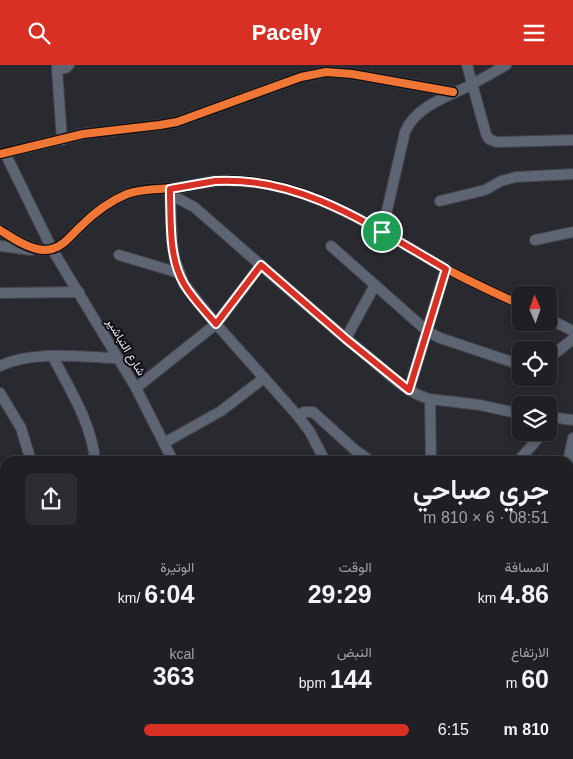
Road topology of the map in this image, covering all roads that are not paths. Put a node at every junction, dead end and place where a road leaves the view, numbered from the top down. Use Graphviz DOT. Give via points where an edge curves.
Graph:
graph roads {
  1 [pos="69,65"];
  2 [pos="467,65"];
  3 [pos="506,65"];
  4 [pos="57,67"];
  5 [pos="472,84"];
  6 [pos="453,92"];
  7 [pos="62,140"];
  8 [pos="573,140"];
  9 [pos="2,154"];
  10 [pos="573,174"];
  11 [pos="170,192"];
  12 [pos="440,201"];
  13 [pos="0,230"];
  14 [pos="382,232"];
  15 [pos="573,232"];
  16 [pos="535,240"];
  17 [pos="331,245"];
  18 [pos="0,247"];
  19 [pos="52,249"];
  20 [pos="37,250"];
  21 [pos="119,255"];
  22 [pos="261,265"];
  23 [pos="446,269"];
  24 [pos="179,273"];
  25 [pos="375,285"];
  26 [pos="79,291"];
  27 [pos="0,293"];
  28 [pos="512,301"];
  29 [pos="216,324"];
  30 [pos="558,324"];
  31 [pos="427,331"];
  32 [pos="573,331"];
  33 [pos="346,339"];
  34 [pos="573,339"];
  35 [pos="557,352"];
  36 [pos="53,357"];
  37 [pos="117,358"];
  38 [pos="512,362"];
  39 [pos="0,366"];
  40 [pos="264,378"];
  41 [pos="136,389"];
  42 [pos="409,390"];
  43 [pos="0,393"];
  44 [pos="430,399"];
  45 [pos="512,411"];
  46 [pos="298,416"];
  47 [pos="557,420"];
  48 [pos="573,420"];
  49 [pos="573,438"];
  50 [pos="535,441"];
  51 [pos="164,443"];
  52 [pos="29,456"];
  53 [pos="95,456"];
  54 [pos="170,456"];
  55 [pos="322,456"];
  56 [pos="364,456"];
  57 [pos="431,456"];
  58 [pos="522,456"];
  59 [pos="569,456"];
  1 -- 4 [label="street"];
  2 -- 5 [label="street"];
  3 -- 5 [label="street"];
  4 -- 7 [label="street"];
  5 -- 6 [label="street"];
  5 -- 8 [label="street" via="486,134 492,141"];
  6 -- 7 [label="street" via="326,72 301,77 177,121"];
  6 -- 14 [label="street" via="420,112 408,124"];
  7 -- 9 [label="street"];
  9 -- 19 [label="street, شارع التباشير"];
  10 -- 12 [label="street" via="516,177 485,190"];
  11 -- 14 [label="street" via="232,181 269,184 328,203"];
  11 -- 19 [label="street" via="137,191 120,197"];
  11 -- 22 [label="street" via="194,207"];
  11 -- 24 [label="street" via="172,243"];
  13 -- 20 [label="street"];
  14 -- 23 [label="street"];
  15 -- 16 [label="street"];
  17 -- 25 [label="street"];
  18 -- 20 [label="street"];
  19 -- 20 [label="street"];
  19 -- 26 [label="street, شارع التباشير"];
  21 -- 24 [label="street"];
  22 -- 29 [label="street"];
  22 -- 33 [label="street"];
  23 -- 28 [label="street"];
  23 -- 31 [label="street"];
  24 -- 29 [label="street" via="193,297"];
  25 -- 31 [label="street"];
  25 -- 33 [label="street"];
  26 -- 27 [label="street"];
  26 -- 37 [label="street, شارع التباشير"];
  29 -- 40 [label="street"];
  29 -- 41 [label="street"];
  30 -- 32 [label="street"];
  31 -- 38 [label="street"];
  31 -- 42 [label="street"];
  33 -- 42 [label="street"];
  34 -- 35 [label="street"];
  36 -- 37 [label="street"];
  36 -- 39 [label="street" via="34,357"];
  36 -- 53 [label="street" via="87,427"];
  37 -- 41 [label="street, شارع التباشير"];
  40 -- 46 [label="street"];
  40 -- 51 [label="street" via="221,411"];
  41 -- 51 [label="street, شارع التباشير"];
  42 -- 44 [label="street"];
  43 -- 52 [label="street" via="21,428"];
  44 -- 45 [label="street"];
  44 -- 57 [label="street"];
  46 -- 55 [label="street"];
  46 -- 56 [label="street" via="313,412"];
  47 -- 48 [label="street"];
  49 -- 59 [label="street"];
  50 -- 58 [label="street"];
  51 -- 54 [label="street, شارع التباشير"];
}
